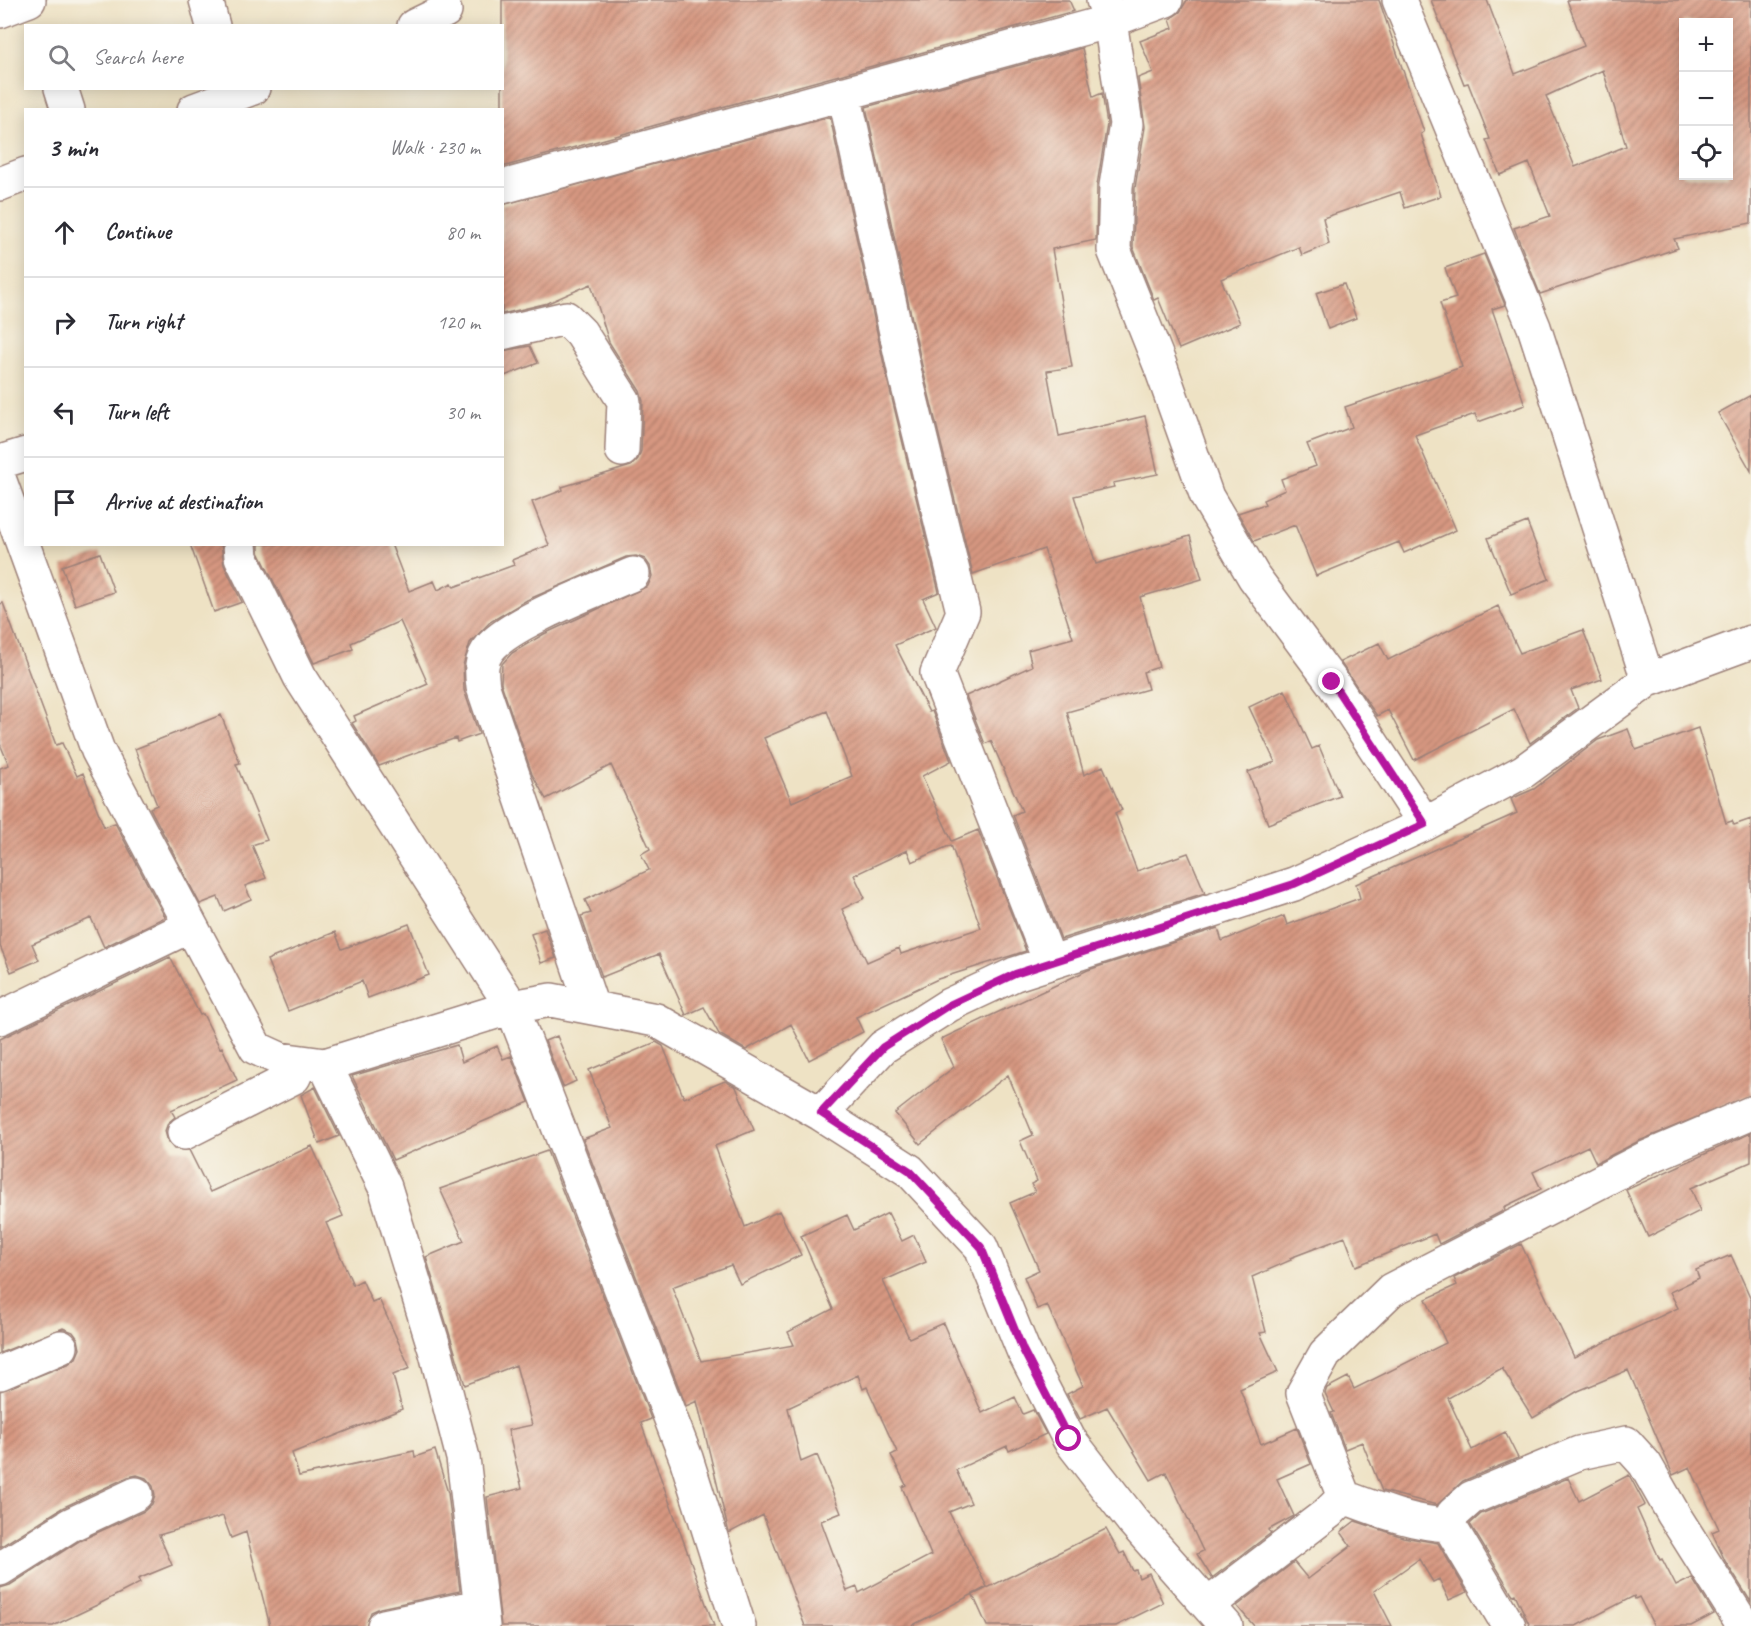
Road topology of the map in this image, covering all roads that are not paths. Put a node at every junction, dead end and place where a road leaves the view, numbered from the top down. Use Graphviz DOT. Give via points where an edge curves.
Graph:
graph roads {
  1 [pos="29,0"];
  2 [pos="206,0"];
  3 [pos="1166,0"];
  4 [pos="1399,0"];
  5 [pos="0,11"];
  6 [pos="445,11"];
  7 [pos="1107,11"];
  8 [pos="37,24"];
  9 [pos="212,24"];
  10 [pos="418,24"];
  11 [pos="62,90"];
  12 [pos="844,93"];
  13 [pos="238,96"];
  14 [pos="67,108"];
  15 [pos="201,108"];
  16 [pos="24,175"];
  17 [pos="0,184"];
  18 [pos="504,186"];
  19 [pos="504,333"];
  20 [pos="622,450"];
  21 [pos="24,455"];
  22 [pos="0,462"];
  23 [pos="0,481"];
  24 [pos="240,546"];
  25 [pos="633,574"];
  26 [pos="1751,642"];
  27 [pos="1648,680"];
  28 [pos="1425,824"];
  29 [pos="190,926"];
  30 [pos="1050,962"];
  31 [pos="512,1007"];
  32 [pos="592,1007"];
  33 [pos="0,1018"];
  34 [pos="313,1064"];
  35 [pos="821,1113"];
  36 [pos="1751,1113"];
  37 [pos="184,1133"];
  38 [pos="61,1347"];
  39 [pos="0,1373"];
  40 [pos="136,1494"];
  41 [pos="1344,1497"];
  42 [pos="1449,1525"];
  43 [pos="0,1569"];
  44 [pos="1217,1615"];
  45 [pos="481,1616"];
  46 [pos="384,1626"];
  47 [pos="739,1626"];
  48 [pos="1509,1626"];
  49 [pos="1744,1626"];
  1 -- 5 [label="street"];
  1 -- 8 [label="street"];
  2 -- 9 [label="street"];
  3 -- 7 [label="street"];
  4 -- 27 [label="street" via="1533,327"];
  6 -- 10 [label="street"];
  7 -- 12 [label="street"];
  7 -- 28 [label="street" via="1126,124 1116,186 1114,250 1207,496 1254,577 1332,682"];
  11 -- 14 [label="street"];
  12 -- 18 [label="street"];
  12 -- 30 [label="street" via="905,374 963,612 937,673"];
  13 -- 15 [label="street"];
  16 -- 17 [label="street"];
  19 -- 20 [label="street" via="566,318 581,333 624,401"];
  21 -- 22 [label="street"];
  23 -- 29 [label="street" via="98,752"];
  24 -- 31 [label="street" via="241,557 300,677"];
  25 -- 32 [label="street" via="499,638 488,649 480,668 483,687"];
  26 -- 27 [label="street"];
  27 -- 28 [label="street" via="1524,771"];
  28 -- 30 [label="street" via="1294,884"];
  29 -- 33 [label="street"];
  29 -- 34 [label="street" via="256,1048 280,1059"];
  30 -- 35 [label="street" via="949,1005 883,1047"];
  31 -- 32 [label="street" via="551,999"];
  31 -- 34 [label="street"];
  31 -- 47 [label="street" via="686,1458"];
  32 -- 35 [label="street" via="656,1020"];
  34 -- 37 [label="street"];
  34 -- 45 [label="street" via="385,1187 436,1353 463,1458"];
  35 -- 44 [label="street" via="910,1171 981,1247 1023,1350 1069,1439 1132,1520"];
  36 -- 41 [label="street" via="1646,1158 1391,1290 1325,1354 1303,1393"];
  38 -- 39 [label="street"];
  40 -- 43 [label="street" via="70,1525"];
  41 -- 42 [label="street" via="1398,1517"];
  41 -- 44 [label="street"];
  42 -- 48 [label="street"];
  42 -- 49 [label="street" via="1471,1497 1579,1453 1626,1443 1645,1464"];
  45 -- 46 [label="street"];
}
